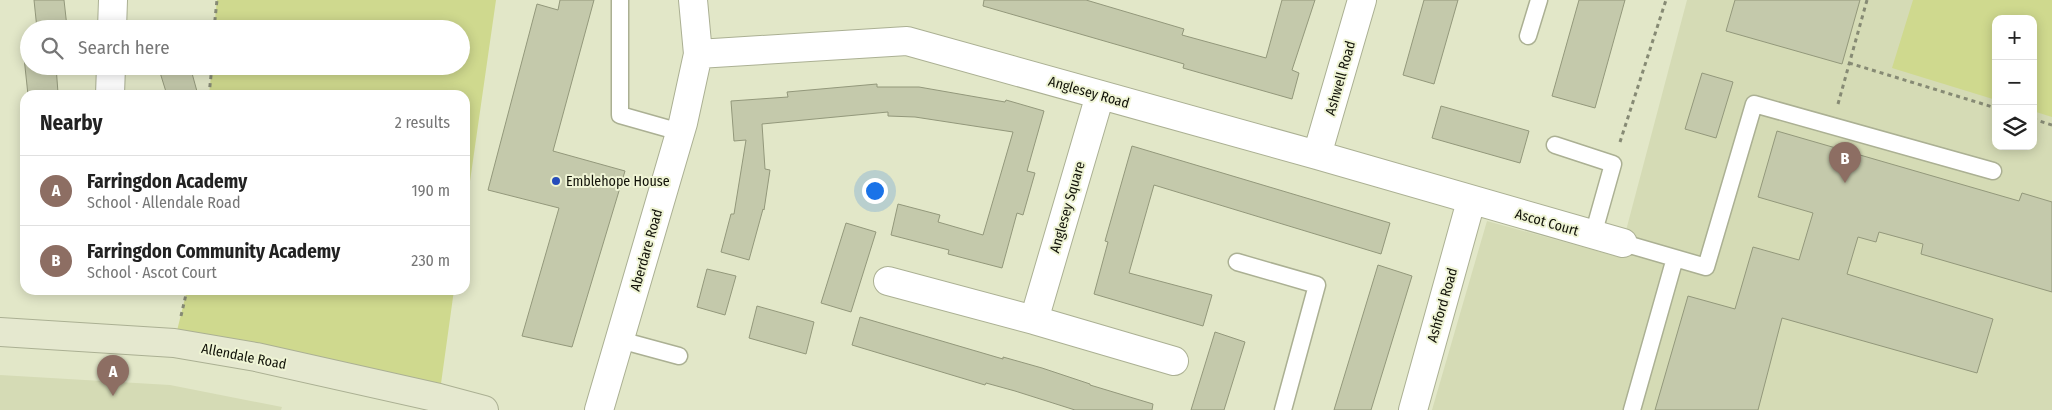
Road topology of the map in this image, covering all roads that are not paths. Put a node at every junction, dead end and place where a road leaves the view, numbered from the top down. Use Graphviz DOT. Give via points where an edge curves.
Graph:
graph roads {
  1 [pos="113,0"];
  2 [pos="620,0"];
  3 [pos="694,0"];
  4 [pos="1362,0"];
  5 [pos="1539,0"];
  6 [pos="112,20"];
  7 [pos="1528,36"];
  8 [pos="698,54"];
  9 [pos="111,75"];
  10 [pos="110,90"];
  11 [pos="1100,95"];
  12 [pos="680,132"];
  13 [pos="1555,145"];
  14 [pos="1318,155"];
  15 [pos="1993,171"];
  16 [pos="1471,201"];
  17 [pos="1593,235"];
  18 [pos="1623,244"];
  19 [pos="1675,258"];
  20 [pos="1237,262"];
  21 [pos="888,280"];
  22 [pos="1034,320"];
  23 [pos="0,332"];
  24 [pos="620,340"];
  25 [pos="679,356"];
  26 [pos="1174,361"];
  27 [pos="484,410"];
  28 [pos="599,410"];
  29 [pos="1283,410"];
  30 [pos="1412,410"];
  31 [pos="1632,410"];
  1 -- 6 [label="street"];
  2 -- 12 [label="lane" via="620,115"];
  3 -- 8 [label="street, Aberdare Road"];
  4 -- 14 [label="street, Ashwell Road"];
  5 -- 7 [label="lane"];
  8 -- 11 [label="street, Anglesey Road" via="907,42"];
  8 -- 12 [label="street, Aberdare Road"];
  9 -- 10 [label="street"];
  11 -- 14 [label="street, Anglesey Road"];
  11 -- 22 [label="street, Anglesey Square"];
  12 -- 24 [label="street, Aberdare Road"];
  13 -- 17 [label="lane" via="1613,164"];
  14 -- 16 [label="street, Anglesey Road"];
  15 -- 19 [label="lane" via="1754,104 1706,268"];
  16 -- 17 [label="street, Ascot Court"];
  16 -- 30 [label="street, Ashford Road"];
  17 -- 18 [label="street, Ascot Court"];
  18 -- 19 [label="lane"];
  19 -- 31 [label="lane"];
  20 -- 29 [label="lane" via="1317,285"];
  21 -- 22 [label="street"];
  22 -- 26 [label="street"];
  23 -- 27 [label="street, Allendale Road" via="174,343 256,357"];
  24 -- 25 [label="lane"];
  24 -- 28 [label="street, Aberdare Road"];
}
